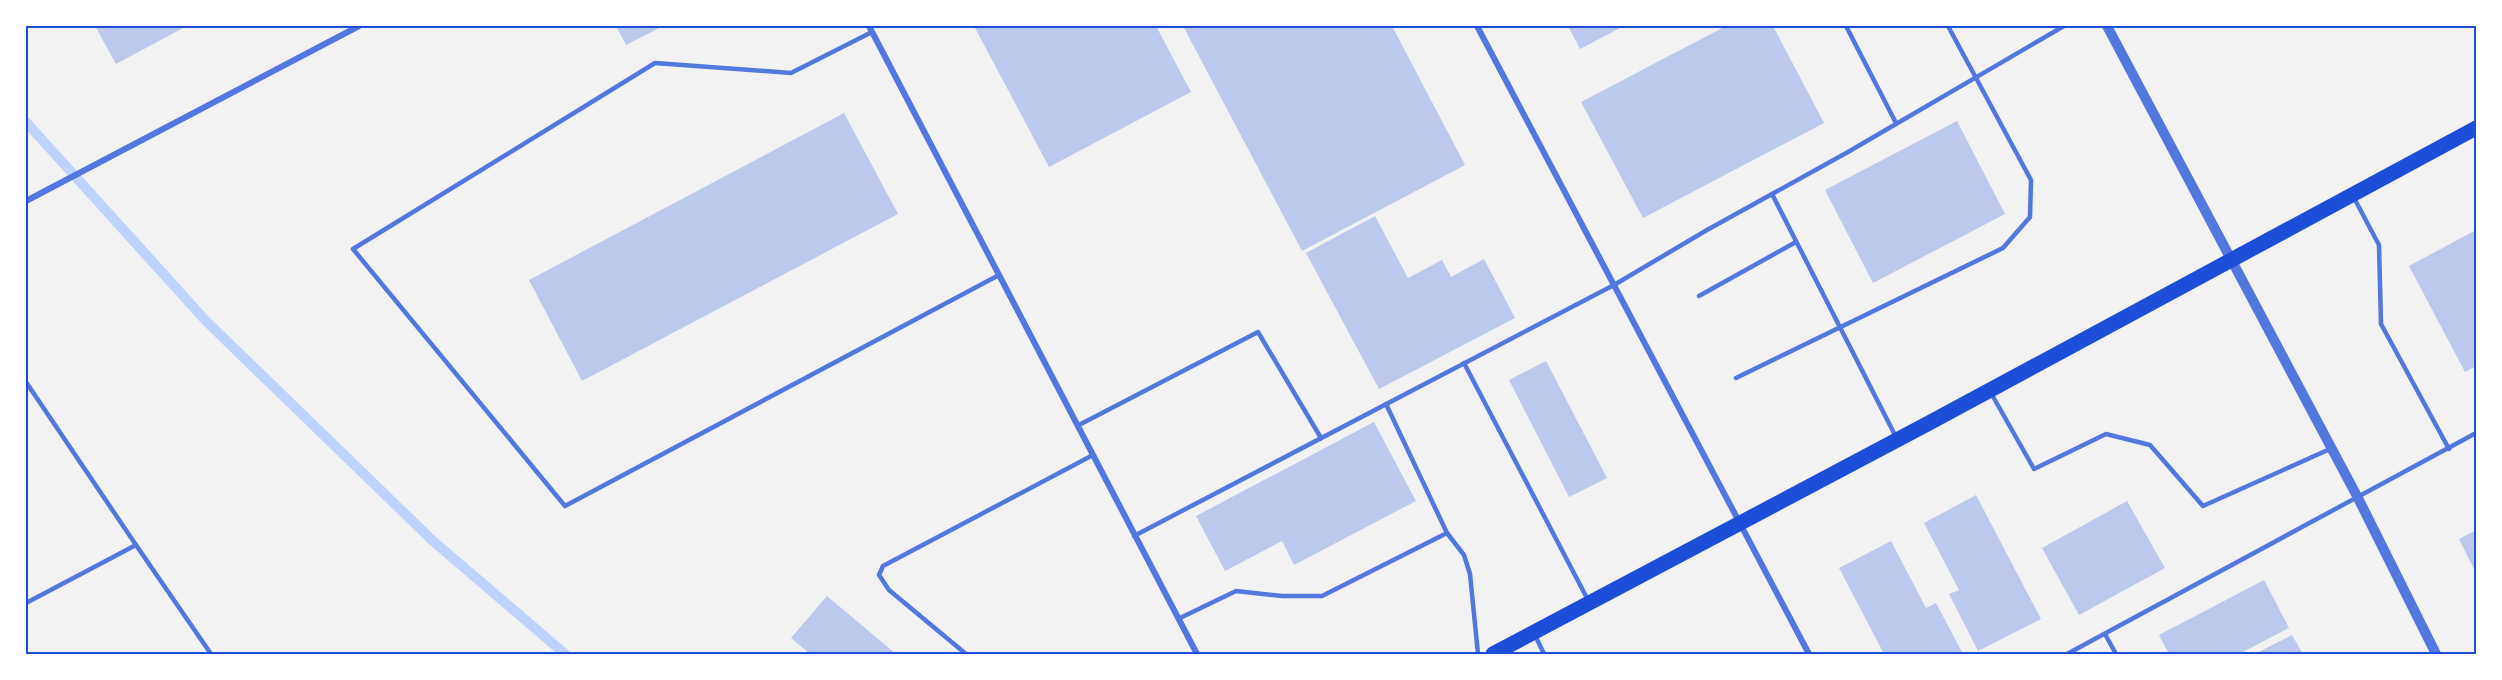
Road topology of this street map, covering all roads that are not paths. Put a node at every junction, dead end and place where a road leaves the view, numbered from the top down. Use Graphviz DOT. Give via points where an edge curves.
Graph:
graph roads {
  1 [pos="359,26"];
  2 [pos="1477,26"];
  3 [pos="1846,26"];
  4 [pos="1948,26"];
  5 [pos="2064,26"];
  6 [pos="2107,26"];
  7 [pos="870,29"];
  8 [pos="1976,76"];
  9 [pos="1896,123"];
  10 [pos="2476,128"];
  11 [pos="1772,194"];
  12 [pos="2352,195"];
  13 [pos="26,201"];
  14 [pos="1796,242"];
  15 [pos="2231,261"];
  16 [pos="999,275"];
  17 [pos="1614,285"];
  18 [pos="1699,296"];
  19 [pos="1840,328"];
  20 [pos="1464,363"];
  21 [pos="1736,378"];
  22 [pos="26,382"];
  23 [pos="1990,390"];
  24 [pos="1386,404"];
  25 [pos="1077,426"];
  26 [pos="2476,433"];
  27 [pos="1321,438"];
  28 [pos="1897,440"];
  29 [pos="2449,448"];
  30 [pos="2331,449"];
  31 [pos="1093,455"];
  32 [pos="2358,498"];
  33 [pos="1740,524"];
  34 [pos="1447,533"];
  35 [pos="1134,536"];
  36 [pos="136,545"];
  37 [pos="26,603"];
  38 [pos="1590,603"];
  39 [pos="1178,619"];
  40 [pos="1534,633"];
  41 [pos="2105,634"];
  42 [pos="211,654"];
  43 [pos="966,654"];
  44 [pos="1197,654"];
  45 [pos="1478,654"];
  46 [pos="1493,654"];
  47 [pos="1544,654"];
  48 [pos="1809,654"];
  49 [pos="2067,654"];
  50 [pos="2116,654"];
  51 [pos="2436,654"];
  1 -- 13 [label="street"];
  2 -- 17 [label="street"];
  3 -- 9 [label="lane"];
  4 -- 8 [label="lane"];
  5 -- 8 [label="lane"];
  6 -- 15 [label="street"];
  7 -- 16 [label="street"];
  7 -- 16 [label="lane" via="791,73 655,63 352,249 566,506"];
  8 -- 9 [label="lane"];
  8 -- 19 [label="lane" via="2031,180 2030,217 2003,248"];
  9 -- 11 [label="lane"];
  10 -- 12 [label="main road"];
  11 -- 14 [label="lane"];
  11 -- 17 [label="lane"];
  12 -- 15 [label="main road"];
  12 -- 29 [label="lane" via="2379,245 2381,324"];
  14 -- 18 [label="lane"];
  14 -- 19 [label="lane"];
  15 -- 23 [label="main road"];
  15 -- 30 [label="street"];
  16 -- 25 [label="street"];
  17 -- 20 [label="lane"];
  17 -- 33 [label="street"];
  19 -- 21 [label="lane"];
  19 -- 28 [label="lane"];
  20 -- 24 [label="lane"];
  20 -- 38 [label="lane"];
  22 -- 36 [label="lane"];
  23 -- 28 [label="main road"];
  23 -- 30 [label="lane" via="2034,469 2106,434 2150,445 2203,506"];
  24 -- 27 [label="lane"];
  24 -- 34 [label="lane"];
  25 -- 27 [label="lane" via="1258,332"];
  25 -- 31 [label="street"];
  26 -- 29 [label="lane"];
  27 -- 35 [label="lane"];
  28 -- 33 [label="main road"];
  29 -- 32 [label="lane"];
  30 -- 32 [label="street"];
  31 -- 35 [label="street"];
  31 -- 43 [label="lane" via="883,566 879,575 889,590"];
  32 -- 41 [label="lane"];
  32 -- 51 [label="street"];
  33 -- 38 [label="main road"];
  33 -- 48 [label="street"];
  34 -- 39 [label="lane" via="1322,596 1236,591"];
  34 -- 45 [label="lane" via="1464,555 1470,574"];
  35 -- 39 [label="street"];
  36 -- 37 [label="lane"];
  36 -- 42 [label="lane"];
  38 -- 40 [label="main road"];
  39 -- 44 [label="street"];
  40 -- 46 [label="main road"];
  40 -- 47 [label="lane"];
  41 -- 49 [label="lane"];
  41 -- 50 [label="lane"];
}
